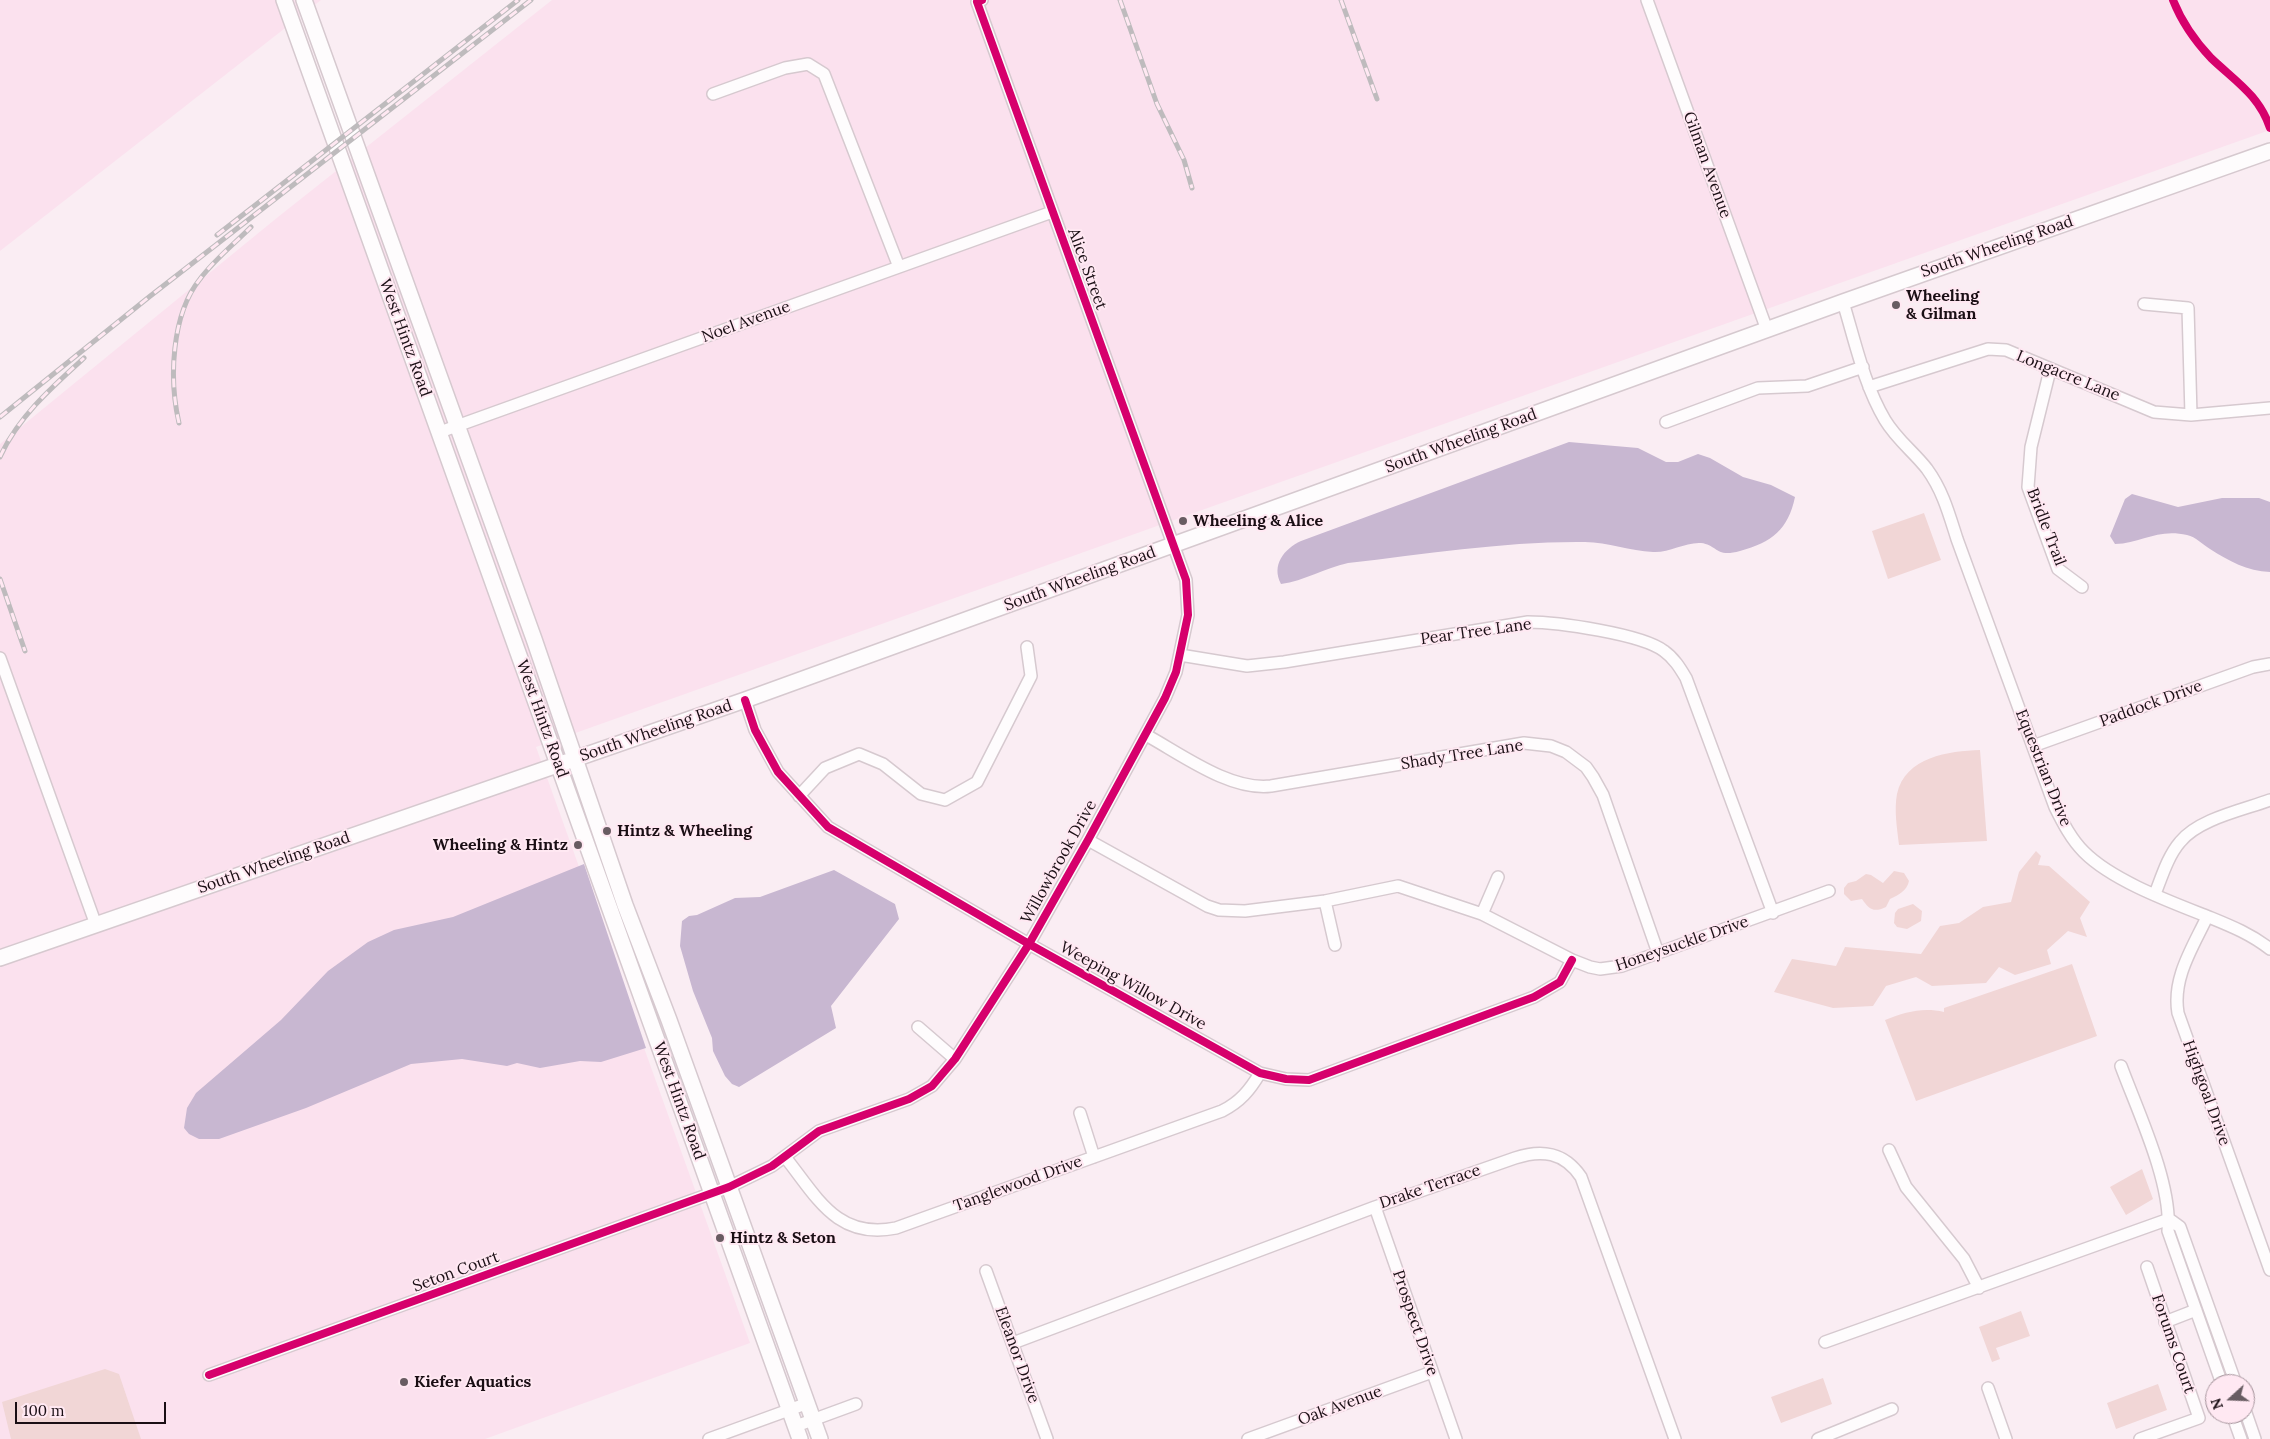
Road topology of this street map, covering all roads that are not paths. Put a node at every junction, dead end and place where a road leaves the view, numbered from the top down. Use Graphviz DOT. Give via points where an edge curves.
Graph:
graph roads {
  1 [pos="284,0"];
  2 [pos="304,0"];
  3 [pos="1647,0"];
  4 [pos="979,1"];
  5 [pos="713,94"];
  6 [pos="2270,151"];
  7 [pos="1052,212"];
  8 [pos="899,267"];
  9 [pos="1843,302"];
  10 [pos="2144,304"];
  11 [pos="1767,330"];
  12 [pos="1863,367"];
  13 [pos="2050,370"];
  14 [pos="1869,388"];
  15 [pos="2270,408"];
  16 [pos="2191,415"];
  17 [pos="1666,422"];
  18 [pos="457,426"];
  19 [pos="440,432"];
  20 [pos="1174,544"];
  21 [pos="2082,587"];
  22 [pos="1027,647"];
  23 [pos="1180,655"];
  24 [pos="0,658"];
  25 [pos="2270,664"];
  26 [pos="745,700"];
  27 [pos="1146,735"];
  28 [pos="2033,746"];
  29 [pos="574,759"];
  30 [pos="558,764"];
  31 [pos="799,796"];
  32 [pos="2270,800"];
  33 [pos="1088,840"];
  34 [pos="1498,877"];
  35 [pos="1829,891"];
  36 [pos="2155,894"];
  37 [pos="1325,901"];
  38 [pos="1773,913"];
  39 [pos="1482,914"];
  40 [pos="2207,917"];
  41 [pos="96,925"];
  42 [pos="1029,944"];
  43 [pos="1335,945"];
  44 [pos="2270,949"];
  45 [pos="1658,954"];
  46 [pos="0,958"];
  47 [pos="1572,960"];
  48 [pos="918,1027"];
  49 [pos="955,1059"];
  50 [pos="2121,1066"];
  51 [pos="1260,1073"];
  52 [pos="1080,1114"];
  53 [pos="1889,1150"];
  54 [pos="785,1157"];
  55 [pos="1094,1157"];
  56 [pos="729,1188"];
  57 [pos="712,1194"];
  58 [pos="1374,1207"];
  59 [pos="2169,1219"];
  60 [pos="2147,1267"];
  61 [pos="2270,1270"];
  62 [pos="986,1271"];
  63 [pos="1979,1288"];
  64 [pos="2196,1310"];
  65 [pos="2165,1322"];
  66 [pos="1825,1342"];
  67 [pos="1013,1343"];
  68 [pos="1432,1372"];
  69 [pos="2218,1374"];
  70 [pos="2232,1374"];
  71 [pos="209,1375"];
  72 [pos="1988,1388"];
  73 [pos="808,1403"];
  74 [pos="856,1404"];
  75 [pos="1892,1409"];
  76 [pos="790,1410"];
  77 [pos="814,1419"];
  78 [pos="2236,1424"];
  79 [pos="2250,1424"];
  80 [pos="798,1432"];
  81 [pos="711,1439"];
  82 [pos="820,1439"];
  83 [pos="1047,1439"];
  84 [pos="1248,1439"];
  85 [pos="1456,1439"];
  86 [pos="1675,1439"];
  87 [pos="1818,1439"];
  88 [pos="2006,1439"];
  89 [pos="2140,1439"];
  90 [pos="2241,1439"];
  91 [pos="2255,1439"];
  1 -- 19 [label="main road, West Hintz Road"];
  2 -- 18 [label="main road, West Hintz Road"];
  3 -- 11 [label="street, Gilman Avenue"];
  4 -- 7 [label="street, Alice Street"];
  5 -- 8 [label="street" via="785,68 808,64 824,74"];
  6 -- 9 [label="main road, South Wheeling Road"];
  7 -- 8 [label="street, Noel Avenue"];
  7 -- 20 [label="street, Alice Street"];
  8 -- 18 [label="street, Noel Avenue"];
  9 -- 11 [label="main road, South Wheeling Road"];
  9 -- 12 [label="street, Equestrian Drive"];
  10 -- 16 [label="street" via="2188,308"];
  11 -- 20 [label="main road, South Wheeling Road"];
  12 -- 14 [label="street, Equestrian Drive"];
  12 -- 17 [label="street" via="1807,386 1758,388"];
  13 -- 14 [label="street, Longacre Lane" via="2006,350 1988,349"];
  13 -- 16 [label="street, Longacre Lane" via="2154,412"];
  13 -- 21 [label="street, Bridle Trail" via="2031,447 2028,487 2058,569"];
  14 -- 28 [label="street, Equestrian Drive" via="1900,442 1926,468 1943,494"];
  15 -- 16 [label="street, Longacre Lane"];
  18 -- 19 [label="street, Noel Avenue"];
  18 -- 29 [label="main road, West Hintz Road"];
  19 -- 30 [label="main road, West Hintz Road"];
  20 -- 23 [label="street, Willowbrook Drive" via="1186,580 1188,615"];
  20 -- 26 [label="main road, South Wheeling Road"];
  22 -- 31 [label="street" via="1031,676 977,782 944,800 921,794 883,764 859,754 825,768"];
  23 -- 27 [label="street, Willowbrook Drive" via="1171,685"];
  23 -- 38 [label="street, Pear Tree Lane" via="1247,666 1537,622 1652,644 1672,658 1686,678"];
  24 -- 41 [label="street"];
  25 -- 28 [label="street, Paddock Drive" via="2253,667"];
  26 -- 29 [label="main road, South Wheeling Road"];
  26 -- 31 [label="street, Weeping Willow Drive" via="755,730 778,772"];
  27 -- 33 [label="street, Willowbrook Drive"];
  27 -- 45 [label="street, Shady Tree Lane" via="1230,782 1250,787 1524,743 1551,746 1566,752 1586,767 1603,795"];
  28 -- 36 [label="street, Equestrian Drive" via="2055,807 2074,842 2106,870"];
  29 -- 30 [label="main road, South Wheeling Road"];
  29 -- 56 [label="main road, West Hintz Road"];
  30 -- 41 [label="main road, South Wheeling Road"];
  30 -- 57 [label="main road, West Hintz Road"];
  31 -- 42 [label="street, Weeping Willow Drive" via="828,827"];
  32 -- 36 [label="street" via="2205,824 2186,835 2174,850"];
  33 -- 37 [label="street, Honeysuckle Drive" via="1219,910 1237,912"];
  33 -- 42 [label="street, Willowbrook Drive"];
  34 -- 39 [label="street"];
  35 -- 38 [label="street, Honeysuckle Drive"];
  36 -- 40 [label="street, Equestrian Drive"];
  37 -- 39 [label="street, Honeysuckle Drive" via="1398,886"];
  37 -- 43 [label="street"];
  38 -- 45 [label="street, Honeysuckle Drive"];
  39 -- 47 [label="street, Honeysuckle Drive"];
  40 -- 44 [label="street, Equestrian Drive" via="2240,929"];
  40 -- 61 [label="street, Highgoal Drive" via="2178,984 2178,1013"];
  41 -- 46 [label="main road, South Wheeling Road"];
  42 -- 49 [label="street, Willowbrook Drive"];
  42 -- 51 [label="street, Weeping Willow Drive"];
  45 -- 47 [label="street, Honeysuckle Drive" via="1600,969"];
  47 -- 51 [label="street, Weeping Willow Drive" via="1560,982 1534,998 1309,1080"];
  48 -- 49 [label="street"];
  49 -- 54 [label="street, Willowbrook Drive" via="932,1086 909,1099 819,1130"];
  50 -- 59 [label="street" via="2160,1172"];
  51 -- 55 [label="street, Tanglewood Drive" via="1248,1092 1232,1106"];
  52 -- 55 [label="street"];
  53 -- 63 [label="street" via="1906,1187 1964,1259"];
  54 -- 55 [label="street, Tanglewood Drive" via="834,1216 855,1227 883,1231"];
  54 -- 56 [label="street, Willowbrook Drive"];
  56 -- 57 [label="street, Willowbrook Drive"];
  56 -- 73 [label="main road, West Hintz Road"];
  57 -- 71 [label="street, Seton Court"];
  57 -- 76 [label="main road, West Hintz Road"];
  58 -- 67 [label="street, Drake Terrace"];
  58 -- 68 [label="street, Prospect Drive"];
  58 -- 86 [label="street, Drake Terrace" via="1533,1152 1552,1154 1569,1162 1581,1177"];
  59 -- 63 [label="street"];
  59 -- 64 [label="street" via="2168,1231"];
  59 -- 70 [label="street" via="2180,1227"];
  60 -- 65 [label="street, Forums Court"];
  62 -- 67 [label="street, Eleanor Drive"];
  63 -- 66 [label="street"];
  64 -- 65 [label="street"];
  64 -- 69 [label="street"];
  65 -- 89 [label="street, Forums Court" via="2199,1418"];
  67 -- 83 [label="street, Eleanor Drive"];
  68 -- 84 [label="street, Oak Avenue"];
  68 -- 85 [label="street, Prospect Drive"];
  72 -- 88 [label="street"];
  73 -- 76 [label="street"];
  73 -- 77 [label="main road, West Hintz Road"];
  74 -- 77 [label="street"];
  75 -- 87 [label="street"];
  76 -- 80 [label="main road, West Hintz Road"];
  76 -- 81 [label="street"];
  77 -- 80 [label="street"];
  77 -- 82 [label="main road, West Hintz Road"];
  78 -- 90 [label="street"];
  79 -- 91 [label="street"];
}
